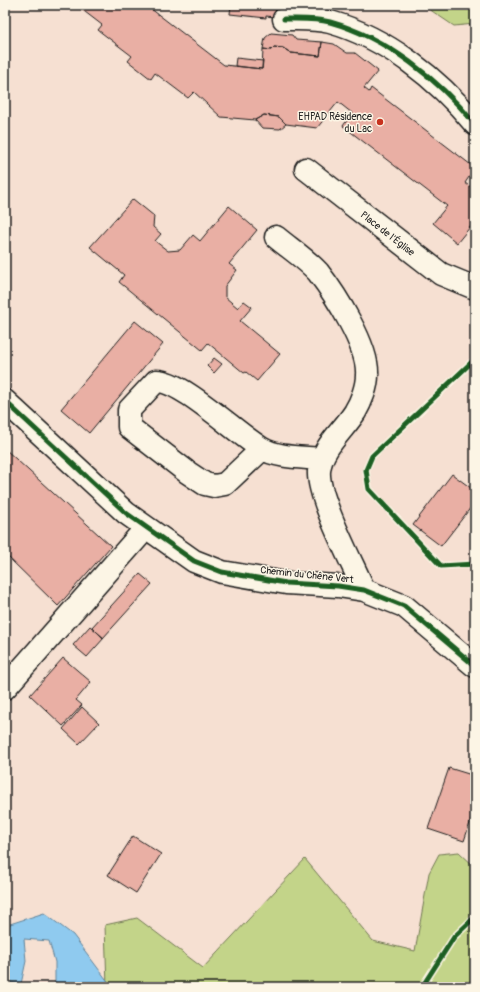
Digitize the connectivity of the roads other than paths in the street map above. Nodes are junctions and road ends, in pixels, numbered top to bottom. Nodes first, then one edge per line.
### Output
1 (284, 19) dead end
2 (475, 124) edge
3 (306, 169) dead end
4 (276, 237) dead end
5 (475, 288) edge
6 (5, 401) edge
7 (262, 449) junction
8 (321, 458) junction
9 (146, 528) junction
10 (364, 590) junction
11 (475, 666) edge
12 (5, 688) edge

1 - 2 street
3 - 5 street, Place de l'Église
4 - 8 street
6 - 9 street, Chemin du Chêne Vert
7 - 7 street
7 - 8 street
8 - 10 street
9 - 10 street, Chemin du Chêne Vert
9 - 12 street
10 - 11 street, Chemin du Chêne Vert

